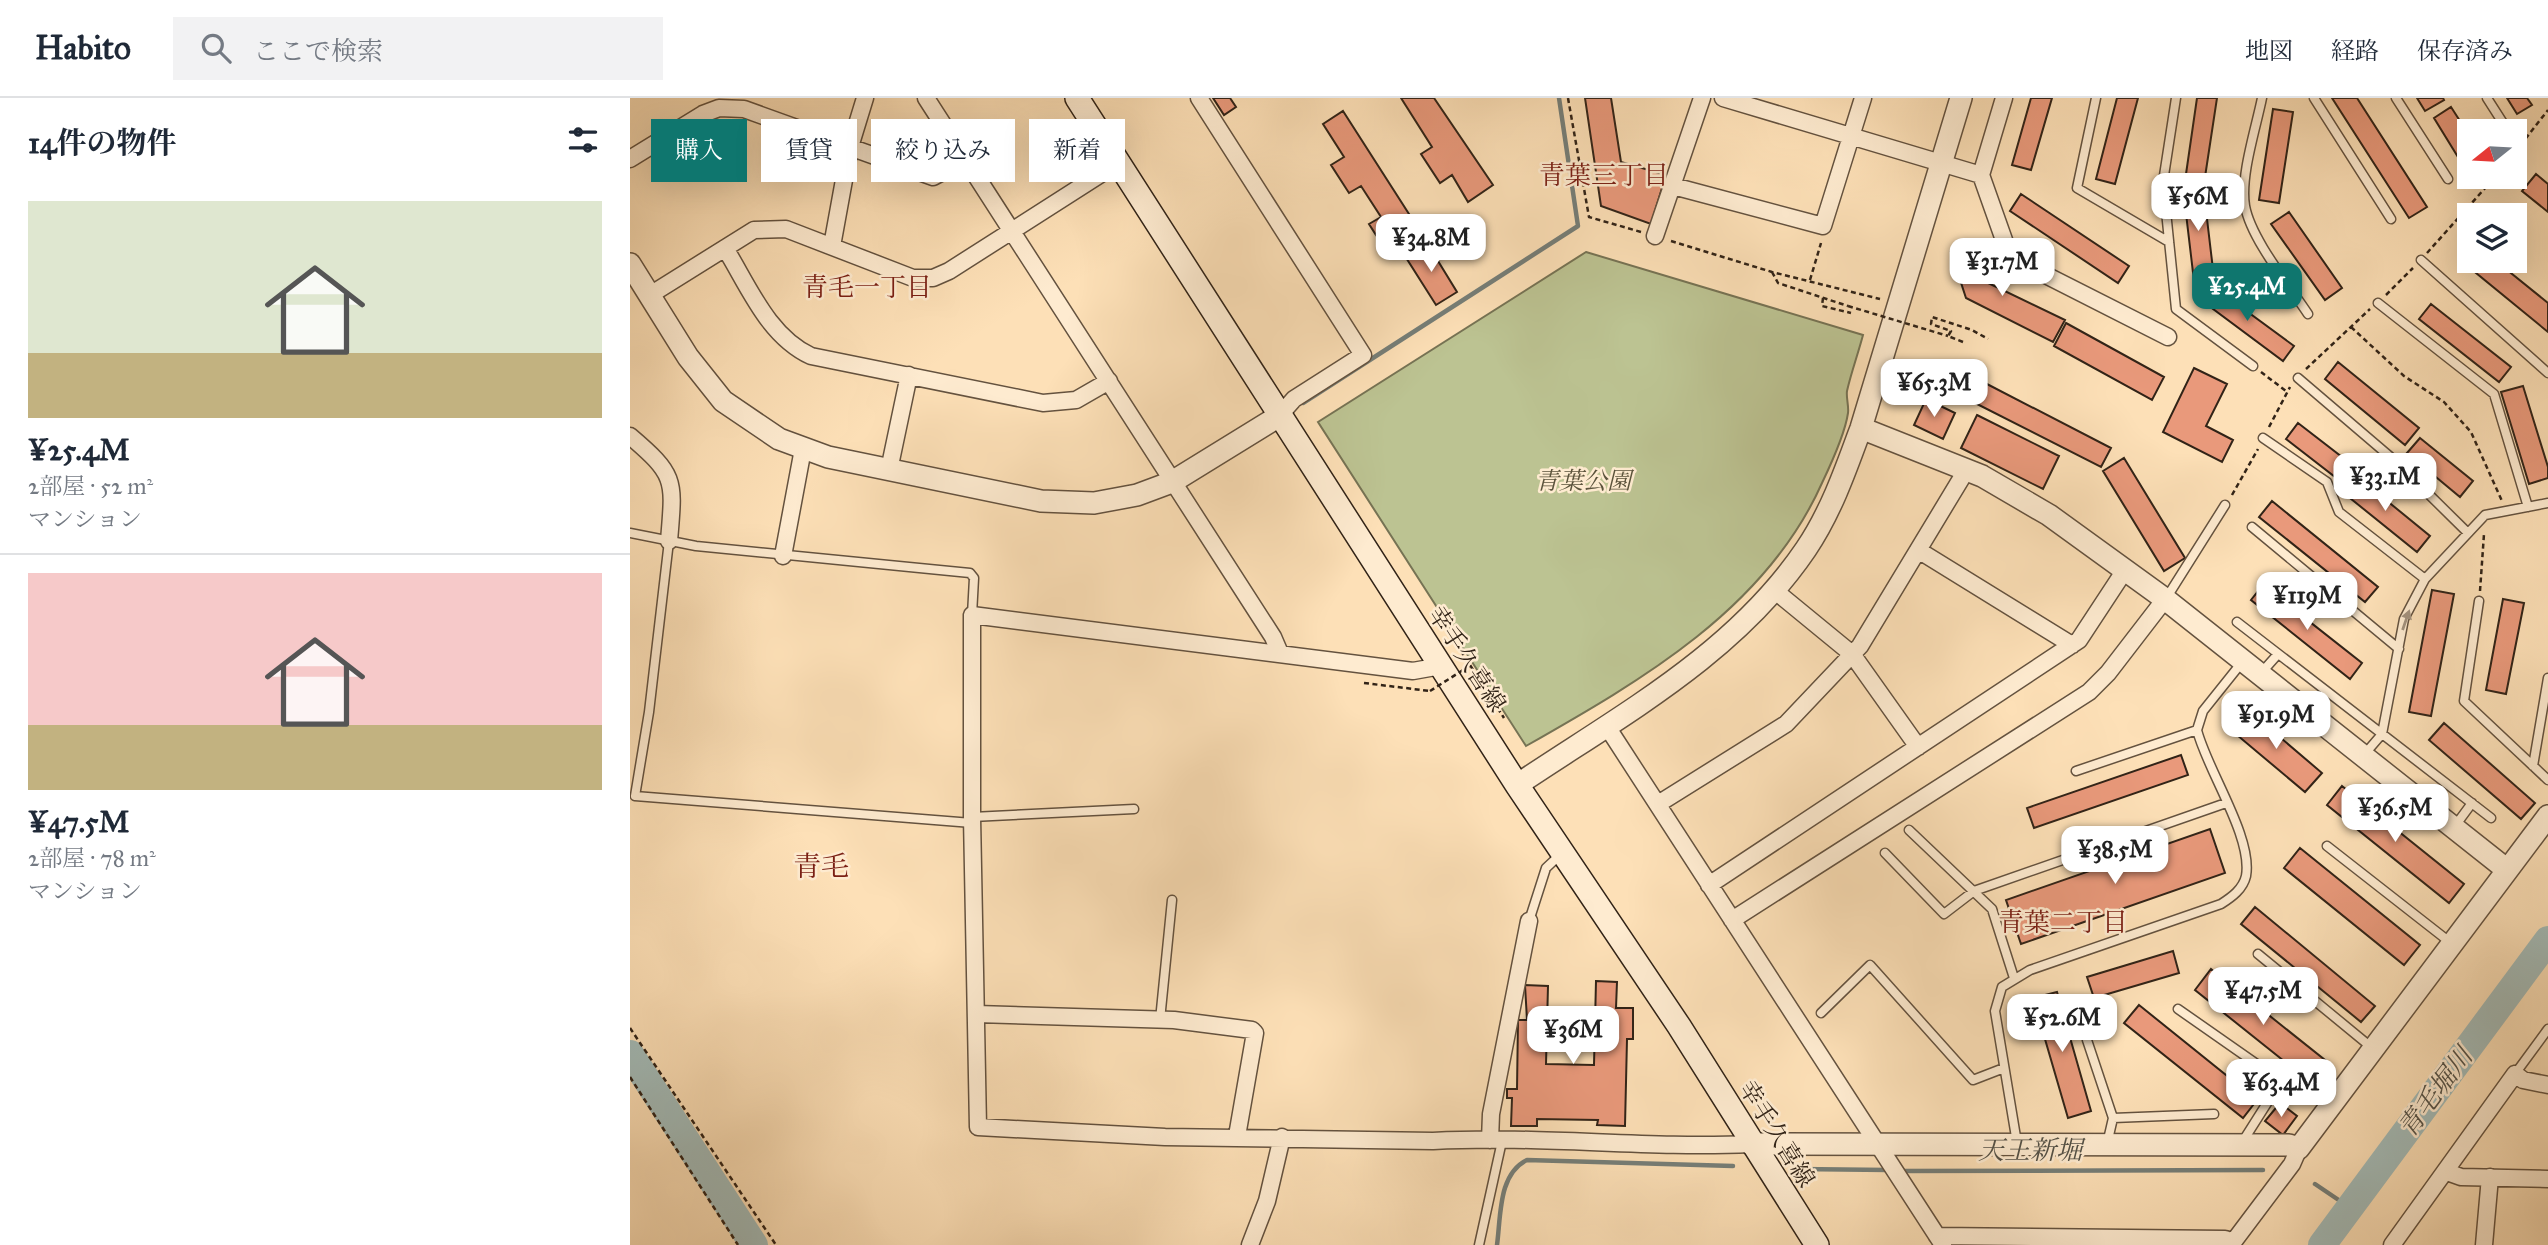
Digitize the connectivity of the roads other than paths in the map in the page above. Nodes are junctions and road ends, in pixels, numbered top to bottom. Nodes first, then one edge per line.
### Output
1 (865, 98) edge
2 (926, 98) edge
3 (1077, 98) edge
4 (1199, 98) edge
5 (1702, 98) edge
6 (1723, 98) edge
7 (1863, 98) edge
8 (1961, 98) edge
9 (2004, 98) edge
10 (2096, 98) edge
11 (2176, 98) edge
12 (2262, 98) edge
13 (2314, 98) edge
14 (2396, 98) edge
15 (2487, 98) edge
16 (770, 119) edge
17 (939, 119) edge
18 (1090, 119) edge
19 (2501, 119) edge
20 (857, 124) edge
21 (1851, 134) junction
22 (630, 159) edge
23 (1941, 163) junction
24 (1125, 174) edge
25 (1981, 175) junction
26 (2448, 178) dead end
27 (844, 182) edge
28 (979, 182) edge
29 (1089, 182) edge
30 (1673, 186) junction
31 (2391, 219) dead end
32 (1012, 233) junction
33 (1656, 236) dead end
34 (2169, 242) junction
35 (832, 246) junction
36 (725, 248) junction
37 (2421, 260) road end
38 (630, 264) edge
39 (650, 295) junction
40 (2378, 303) road end
41 (2308, 314) dead end
42 (2168, 337) dead end
43 (2253, 366) road end
44 (2548, 373) edge
45 (909, 375) junction
46 (2298, 378) road end
47 (1109, 381) junction
48 (1279, 416) junction
49 (1861, 428) junction
50 (630, 436) edge
51 (2263, 438) dead end
52 (803, 449) junction
53 (1967, 469) junction
54 (889, 470) junction
55 (1172, 482) junction
56 (2225, 505) dead end
57 (2548, 505) edge
58 (2528, 507) junction
59 (2252, 527) dead end
60 (630, 533) edge
61 (2468, 533) junction
62 (669, 541) junction
63 (1918, 550) junction
64 (783, 556) junction
65 (2125, 570) junction
66 (2425, 579) junction
67 (1774, 590) junction
68 (2165, 599) junction
69 (2479, 601) road end
70 (972, 615) junction
71 (2237, 622) dead end
72 (2071, 645) junction
73 (2399, 649) junction
74 (1279, 651) junction
75 (1852, 654) junction
76 (2278, 654) junction
77 (1441, 666) junction
78 (2252, 668) junction
79 (2548, 678) edge
80 (1606, 725) junction
81 (2197, 730) junction
82 (2382, 734) junction
83 (1918, 747) junction
84 (2363, 756) junction
85 (2533, 766) junction
86 (2076, 771) dead end
87 (2548, 780) edge
88 (1517, 785) junction
89 (2226, 803) junction
90 (2472, 803) junction
91 (1657, 804) junction
92 (1135, 809) dead end
93 (2548, 816) edge
94 (2491, 818) dead end
95 (972, 820) junction
96 (2454, 828) junction
97 (1909, 830) dead end
98 (2327, 846) dead end
99 (1562, 853) junction
100 (1885, 853) dead end
101 (2506, 869) junction
102 (1709, 885) junction
103 (1974, 891) junction
104 (1172, 900) dead end
105 (1732, 920) junction
106 (1529, 921) joint
107 (2451, 943) junction
108 (2258, 954) dead end
109 (2014, 978) junction
110 (2178, 1009) dead end
111 (1821, 1013) dead end
112 (977, 1014) junction
113 (1160, 1020) junction
114 (2548, 1029) edge
115 (2087, 1040) dead end
116 (2373, 1049) junction
117 (2004, 1068) junction
118 (2515, 1074) junction
119 (2548, 1084) edge
120 (2214, 1114) dead end
121 (2113, 1118) junction
122 (1237, 1136) junction
123 (1282, 1137) junction
124 (1496, 1140) junction
125 (2017, 1143) junction
126 (1751, 1144) junction
127 (2107, 1144) junction
128 (2241, 1146) junction
129 (2299, 1148) junction
130 (1882, 1149) junction
131 (2447, 1172) junction
132 (2490, 1177) junction
133 (2548, 1179) edge
134 (1940, 1241) edge
135 (2232, 1244) edge
136 (1250, 1245) edge
137 (1479, 1245) edge
138 (1818, 1245) edge
139 (2392, 1245) edge
140 (2484, 1245) edge

1 - 20 street
2 - 17 street
3 - 18 main road, 幸手久喜線
4 - 48 street
5 - 30 street
6 - 21 street
7 - 21 street
8 - 23 street
9 - 25 street
10 - 34 lane
11 - 34 lane
12 - 41 lane
13 - 31 lane
14 - 26 lane
15 - 19 lane
16 - 22 street
21 - 23 street
21 - 30 street
23 - 25 street
23 - 49 street
24 - 48 main road, 幸手久喜線
25 - 42 street
27 - 35 street
28 - 32 street
29 - 32 street
30 - 33 street
32 - 35 street
32 - 47 street
34 - 43 lane
35 - 36 street
36 - 39 street
36 - 45 street
37 - 44 lane
38 - 39 street
39 - 52 street
40 - 58 lane
45 - 47 street
45 - 54 street
46 - 61 lane
47 - 55 street
48 - 55 street
48 - 77 main road, 幸手久喜線
49 - 53 street
49 - 67 street
50 - 62 street
51 - 66 lane
52 - 54 street
52 - 64 street
53 - 63 street
53 - 65 street
54 - 55 street
55 - 74 street
56 - 68 lane
57 - 58 lane
58 - 61 lane
59 - 73 lane
60 - 62 lane
61 - 66 lane
62 - 64 lane
62 - 95 lane
63 - 72 street
63 - 75 street
64 - 70 lane
65 - 68 street
65 - 72 street
73 -> 66 lane
67 - 75 street
67 - 80 street
68 - 78 street
68 - 105 street
69 - 85 lane
70 - 74 street
70 - 95 street
71 - 76 lane
72 - 83 street
73 - 82 lane
74 - 77 street
75 - 83 street
75 - 91 street
76 - 78 lane
76 - 82 lane
77 - 88 main road, 幸手久喜線
78 - 81 lane
78 - 84 street
79 - 85 lane
80 - 88 street
80 - 91 street
81 - 86 lane
81 - 89 lane
82 - 84 lane
82 - 90 lane
83 - 102 street
84 - 96 street
85 - 87 lane
88 - 99 main road, 幸手久喜線
89 - 103 lane
89 - 109 lane
90 - 94 lane
90 - 96 lane
91 - 102 street
92 - 95 lane
93 - 101 street
95 - 112 street
96 - 101 street
97 - 103 lane
98 - 107 lane
99 - 106 lane
99 - 126 main road, 幸手久喜線
100 - 103 lane
101 - 107 street
102 - 105 street
103 - 109 lane
104 - 113 lane
105 - 130 street
106 - 124 street
107 - 116 street
108 - 116 lane
109 - 117 lane
110 - 128 lane
111 - 117 lane
112 - 113 street
112 - 122 street
113 - 122 street
114 - 118 lane
115 - 121 lane
116 - 129 street
117 - 125 lane
118 - 119 street
118 - 131 street
120 - 121 lane
121 - 127 lane
122 - 123 street
123 - 124 street
123 - 136 street
124 - 126 street
124 - 137 lane
125 - 127 street
125 - 130 street
126 - 130 street
126 - 138 main road, 幸手久喜線
127 - 128 street
128 - 129 street
129 - 135 street
130 - 134 street
131 - 132 street
131 - 139 street
132 - 133 street
132 - 140 street
134 - 135 street

